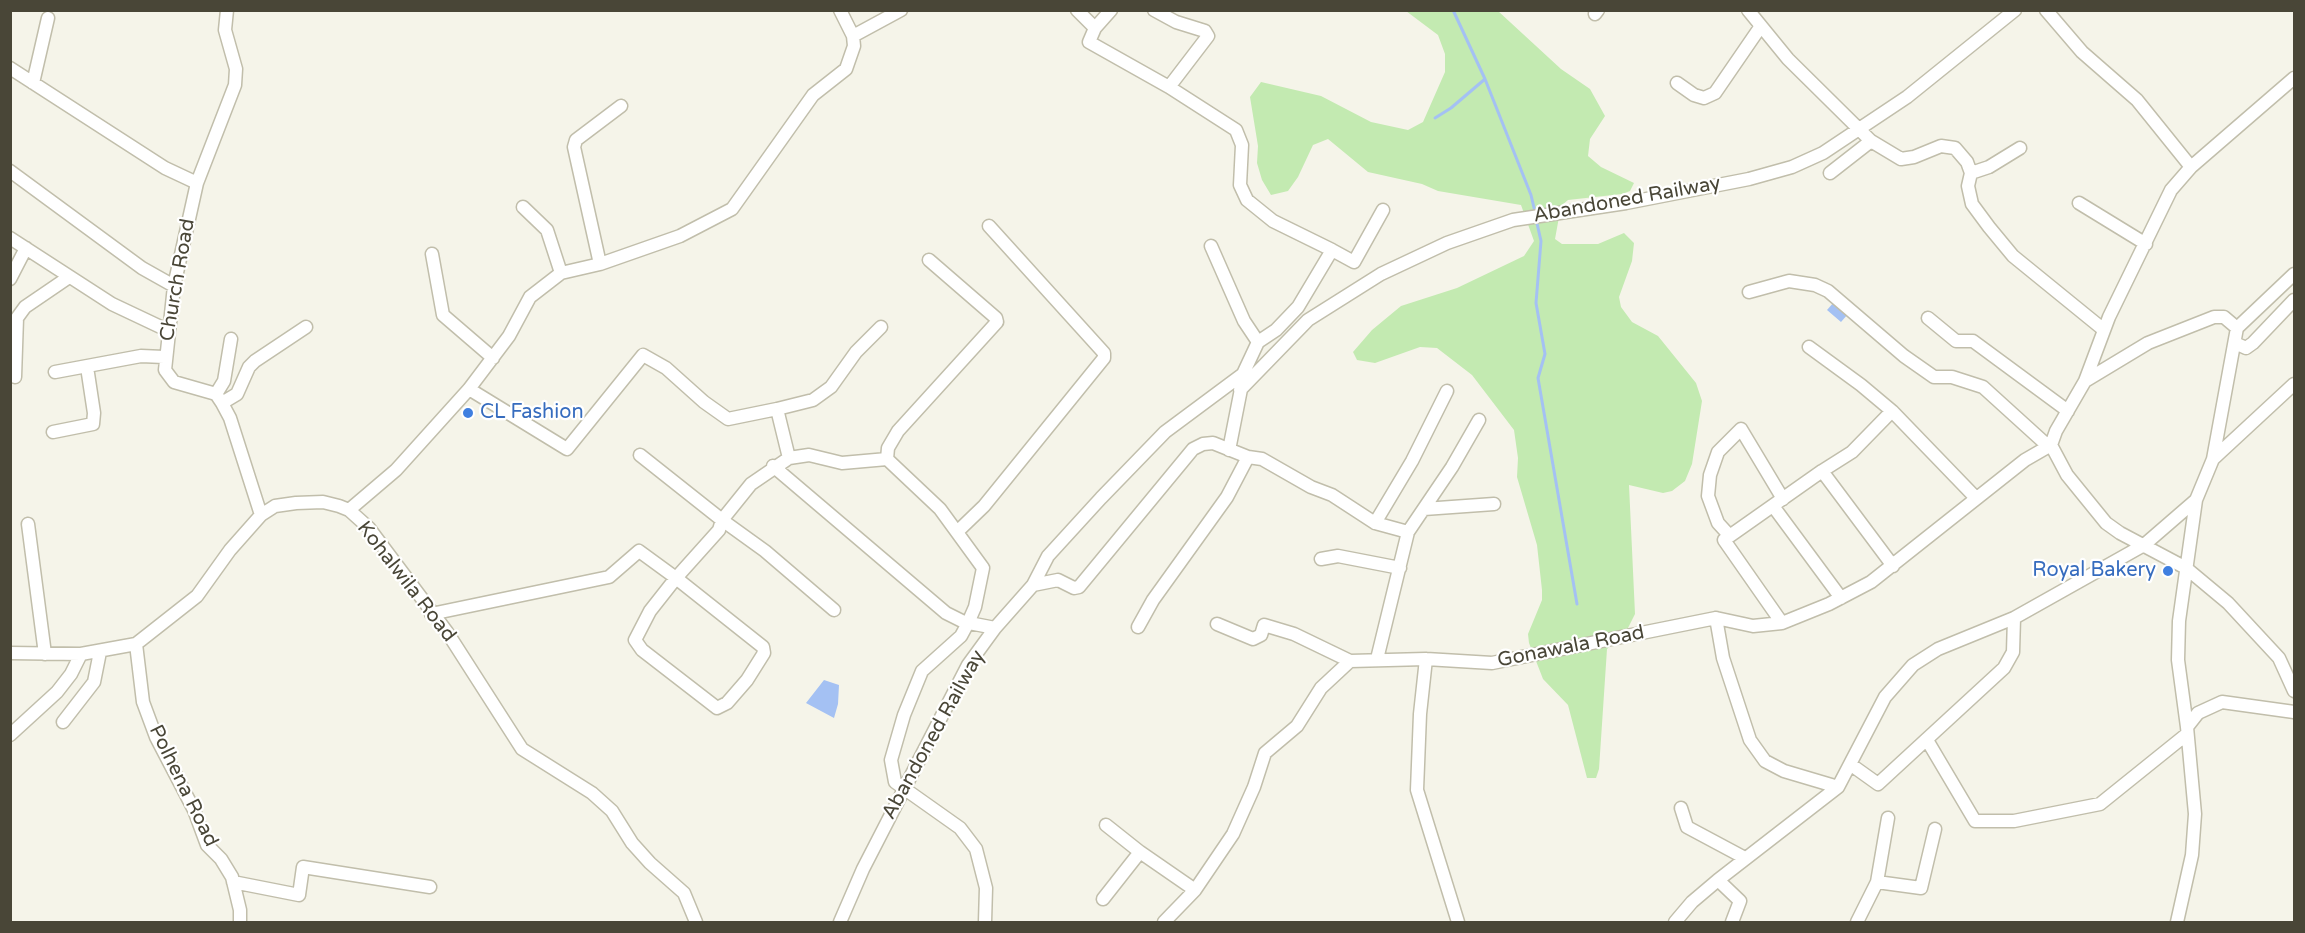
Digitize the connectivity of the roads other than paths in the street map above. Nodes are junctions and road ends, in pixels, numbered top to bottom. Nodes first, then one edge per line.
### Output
1 (227, 10) edge
2 (840, 10) edge
3 (901, 10) edge
4 (1077, 10) edge
5 (1111, 10) edge
6 (1154, 10) edge
7 (1748, 10) edge
8 (2015, 10) edge
9 (2046, 10) edge
10 (48, 18) dead end
11 (1761, 26) junction
12 (1095, 28) junction
13 (853, 36) junction
14 (10, 68) edge
15 (2295, 78) edge
16 (33, 83) junction
17 (1677, 83) dead end
18 (1169, 87) junction
19 (621, 106) dead end
20 (1858, 131) junction
21 (1871, 141) junction
22 (2020, 148) dead end
23 (2191, 167) junction
24 (10, 171) edge
25 (1830, 173) dead end
26 (1971, 173) junction
27 (197, 183) junction
28 (2079, 203) dead end
29 (524, 207) dead end
30 (1383, 210) dead end
31 (989, 226) dead end
32 (10, 238) edge
33 (2146, 244) junction
34 (1211, 246) dead end
35 (26, 248) junction
36 (1332, 250) junction
37 (432, 254) dead end
38 (929, 260) dead end
39 (600, 264) junction
40 (561, 273) junction
41 (2295, 274) edge
42 (69, 277) junction
43 (10, 279) edge
44 (174, 286) junction
45 (1749, 292) dead end
46 (2295, 300) edge
47 (1928, 318) dead end
48 (306, 327) dead end
49 (881, 327) dead end
50 (2237, 328) junction
51 (167, 330) junction
52 (2104, 330) junction
53 (231, 339) dead end
54 (1258, 342) junction
55 (2235, 343) junction
56 (1809, 347) dead end
57 (164, 357) junction
58 (493, 358) junction
59 (87, 367) junction
60 (55, 372) dead end
61 (1244, 374) junction
62 (15, 376) dead end
63 (2085, 381) junction
64 (2295, 384) edge
65 (469, 389) junction
66 (1240, 390) junction
67 (1447, 391) dead end
68 (219, 398) junction
69 (777, 409) junction
70 (1892, 411) junction
71 (2068, 411) junction
72 (1479, 420) dead end
73 (53, 432) dead end
74 (2050, 446) junction
75 (1229, 450) junction
76 (640, 454) dead end
77 (1248, 457) junction
78 (789, 458) junction
79 (887, 459) junction
80 (2213, 459) junction
81 (773, 466) junction
82 (1822, 471) junction
83 (1976, 498) junction
84 (2196, 500) junction
85 (1778, 503) junction
86 (1494, 504) dead end
87 (1424, 509) junction
88 (349, 510) junction
89 (261, 515) junction
90 (722, 520) junction
91 (1375, 523) junction
92 (28, 524) dead end
93 (957, 532) junction
94 (1408, 532) junction
95 (1729, 535) junction
96 (2144, 545) junction
97 (1322, 560) dead end
98 (1893, 566) junction
99 (1400, 568) junction
100 (2186, 568) junction
101 (676, 578) junction
102 (1033, 585) junction
103 (1842, 598) junction
104 (834, 610) dead end
105 (431, 614) junction
106 (1716, 618) junction
107 (2014, 618) junction
108 (968, 623) junction
109 (1782, 623) junction
110 (1217, 624) dead end
111 (1138, 627) dead end
112 (995, 628) junction
113 (136, 644) junction
114 (100, 652) junction
115 (10, 653) edge
116 (45, 654) junction
117 (81, 654) junction
118 (1377, 659) junction
119 (1426, 659) junction
120 (1350, 661) junction
121 (2295, 691) edge
122 (2295, 712) edge
123 (63, 722) dead end
124 (2187, 730) junction
125 (10, 735) edge
126 (1927, 740) junction
127 (1850, 764) junction
128 (1838, 787) junction
129 (904, 788) junction
130 (1680, 808) dead end
131 (1888, 818) dead end
132 (1106, 825) dead end
133 (1935, 829) dead end
134 (1140, 852) junction
135 (1745, 858) junction
136 (1718, 880) junction
137 (233, 882) junction
138 (1877, 882) junction
139 (430, 887) dead end
140 (1195, 890) junction
141 (1103, 898) dead end
142 (240, 922) edge
143 (696, 922) edge
144 (840, 922) edge
145 (985, 922) edge
146 (1164, 922) edge
147 (1458, 922) edge
148 (1675, 922) edge
149 (1732, 922) edge
150 (1857, 922) edge
151 (2177, 922) edge

1 - 27 street, Church Road
2 - 13 street
3 - 13 street
4 - 12 street
5 - 12 street
6 - 18 street
7 - 11 street
8 - 20 street, Abandoned Railway
9 - 23 street
10 - 16 street
11 - 17 street
11 - 20 street
12 - 18 street
13 - 39 street
14 - 16 street
15 - 23 street
16 - 27 street
18 - 36 street
19 - 39 street
20 - 21 street
20 - 66 street, Abandoned Railway
21 - 25 street
21 - 26 street
22 - 26 street
23 - 33 street
24 - 44 street
26 - 52 street
27 - 44 street, Church Road
28 - 33 street
29 - 40 street
30 - 36 street
31 - 93 street
32 - 35 street
33 - 52 street
34 - 54 street
35 - 42 street
35 - 43 street
36 - 54 street
37 - 58 street
38 - 79 street
39 - 40 street
40 - 58 street
41 - 50 street
42 - 51 street
42 - 62 street
44 - 51 street, Church Road
45 - 74 street
46 - 55 street
47 - 71 street
48 - 68 street
49 - 69 street
50 - 55 street
50 - 63 street
51 - 57 street, Church Road
52 - 63 street
53 - 68 street
54 - 61 street
55 - 80 street
56 - 70 street
57 - 59 street
57 - 68 street, Church Road
58 - 65 street
59 - 60 street
59 - 73 street
61 - 66 street
61 - 102 street, Abandoned Railway
63 - 71 street
64 - 80 street
65 - 69 street
65 - 88 street
66 - 75 street
67 - 91 street
68 - 89 street
69 - 78 street
70 - 82 street
70 - 83 street
71 - 74 street
72 - 87 street
74 - 83 street
74 - 96 street
75 - 77 street
75 - 102 street
76 - 90 street
77 - 91 street
77 - 111 street
78 - 79 street
78 - 81 street
79 - 93 street
80 - 84 street
81 - 90 street
81 - 108 street
82 - 85 street
82 - 98 street
83 - 98 street
84 - 96 street
84 - 100 street
85 - 95 street
85 - 95 street
85 - 103 street
86 - 87 street
87 - 94 street
88 - 89 street, Kohalwila Road
88 - 105 street, Kohalwila Road
89 - 113 street, Kohalwila Road
90 - 101 street
90 - 104 street
91 - 94 street
92 - 116 street
93 - 108 street
94 - 99 street
95 - 109 street
96 - 100 street
96 - 107 street
97 - 99 street
98 - 103 street
99 - 118 street
100 - 121 street
100 - 124 street
101 - 101 street
101 - 105 street
102 - 112 street, Abandoned Railway
103 - 109 street
105 - 143 street, Kohalwila Road
106 - 109 street
106 - 119 street, Gonawala Road
106 - 128 street
107 - 126 street
107 - 127 street
108 - 112 street
108 - 129 street
110 - 120 street
112 - 129 street, Abandoned Railway
113 - 114 street, Kohalwila Road
113 - 137 street, Polhena Road
114 - 117 street, Kohalwila Road
114 - 123 street
115 - 116 street, Kohalwila Road
116 - 117 street, Kohalwila Road
117 - 125 street
118 - 119 street, Gonawala Road
118 - 120 street, Gonawala Road
119 - 147 street
120 - 140 street
122 - 124 street
124 - 126 street
124 - 151 street
126 - 127 street
127 - 128 street
128 - 135 street
129 - 144 street, Abandoned Railway
129 - 145 street
130 - 135 street
131 - 138 street
132 - 134 street
133 - 138 street
134 - 140 street
134 - 141 street
135 - 136 street
136 - 148 street
136 - 149 street
137 - 139 street
137 - 142 street, Polhena Road
138 - 150 street
140 - 146 street

